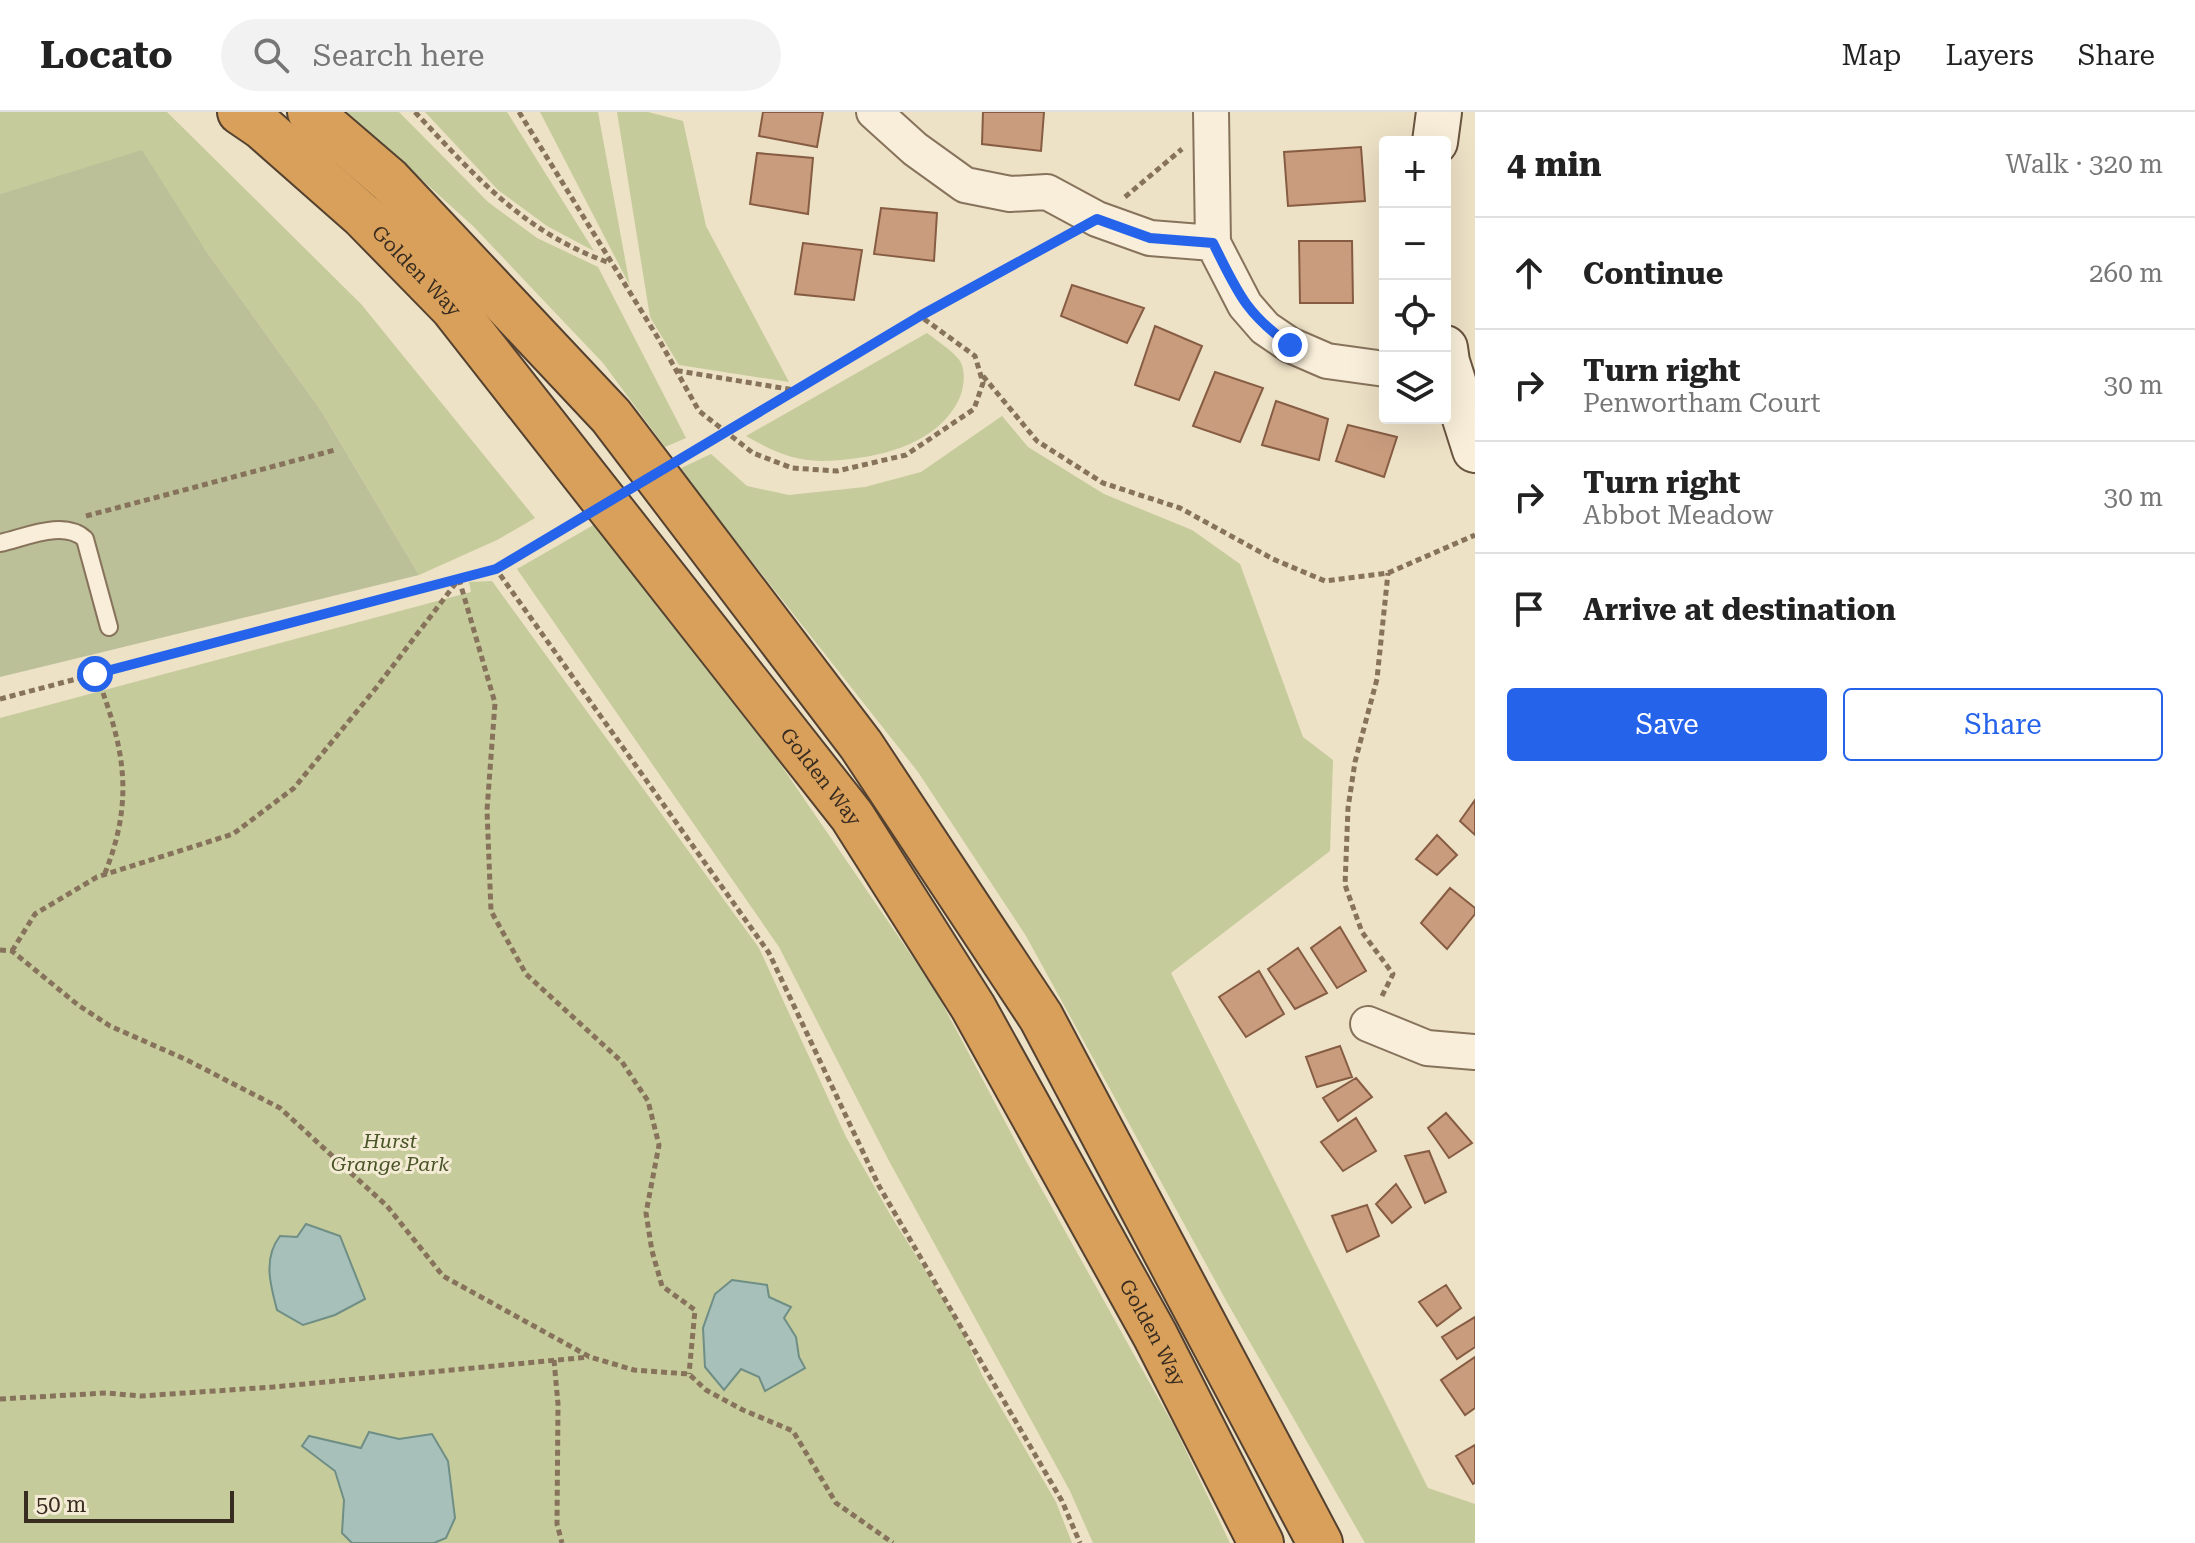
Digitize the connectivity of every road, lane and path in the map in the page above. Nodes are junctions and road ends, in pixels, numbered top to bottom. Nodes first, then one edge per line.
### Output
1 (240, 112) edge
2 (310, 112) edge
3 (415, 112) edge
4 (519, 112) edge
5 (874, 112) edge
6 (1439, 112) edge
7 (1212, 118) edge
8 (1436, 136) edge
9 (1097, 219) junction
10 (1213, 243) junction
11 (611, 263) junction
12 (920, 316) junction
13 (1379, 368) edge
14 (673, 370) junction
15 (979, 373) junction
16 (1451, 373) edge
17 (794, 390) junction
18 (335, 450) dead end
19 (1475, 450) edge
20 (72, 531) junction
21 (1475, 535) edge
22 (0, 543) edge
23 (496, 569) junction
24 (1388, 573) junction
25 (459, 579) junction
26 (109, 627) dead end
27 (95, 674) junction
28 (0, 699) edge
29 (105, 874) junction
30 (0, 950) edge
31 (12, 951) junction
32 (1368, 1024) joint
33 (1475, 1052) edge
34 (590, 1357) junction
35 (554, 1360) junction
36 (689, 1374) junction
37 (0, 1399) edge
38 (562, 1543) edge
39 (893, 1543) edge
40 (1080, 1543) edge
41 (1261, 1543) edge
42 (1323, 1543) edge

1 - 41 highway, Golden Way
2 - 42 highway
3 - 11 path
4 - 11 path
5 - 9 street
6 - 8 street
7 - 9 path
7 - 10 street
9 - 10 street
9 - 12 path
10 - 13 street
11 - 14 path
12 - 15 path
12 - 17 path
14 - 15 path
14 - 17 path
15 - 24 path
16 - 19 street
17 - 23 path, bridge
18 - 20 path
20 - 22 lane
20 - 26 lane
21 - 24 path
23 - 25 path
23 - 40 path
24 - 32 path
25 - 27 path
25 - 29 path
25 - 36 path
27 - 28 path
27 - 29 path
29 - 31 path
30 - 31 path
31 - 34 path
32 - 33 street
34 - 35 path
34 - 36 path
35 - 37 path
35 - 38 path
36 - 39 path

